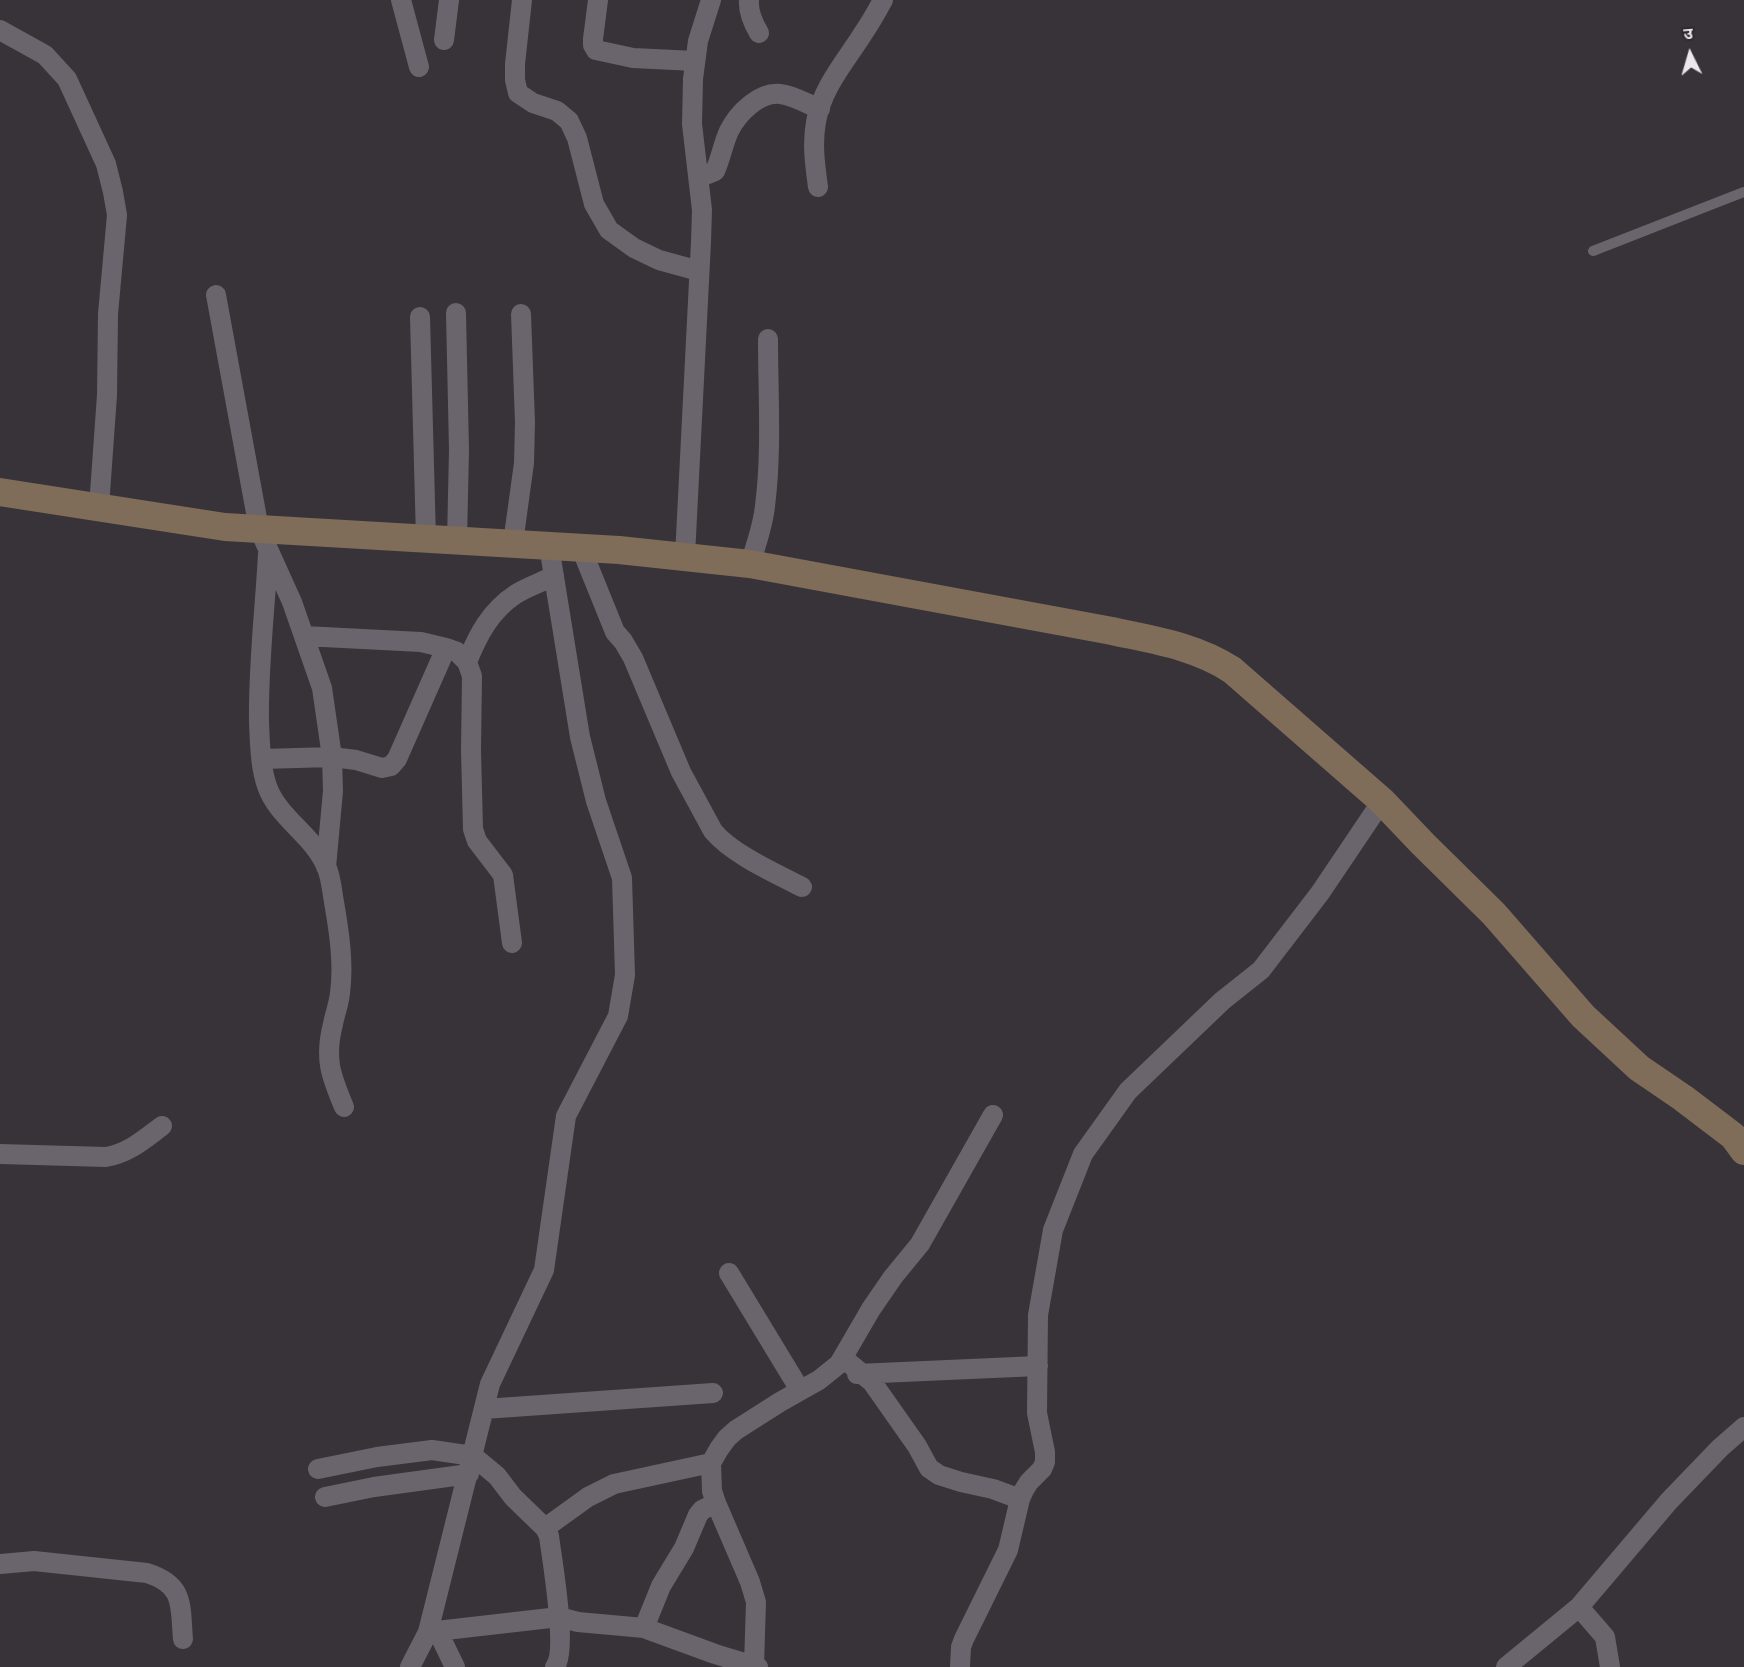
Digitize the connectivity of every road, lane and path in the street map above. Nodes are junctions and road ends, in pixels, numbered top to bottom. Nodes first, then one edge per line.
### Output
1 (401, 0) edge
2 (449, 0) edge
3 (522, 0) edge
4 (598, 0) edge
5 (711, 0) edge
6 (749, 0) edge
7 (883, 0) edge
8 (0, 30) edge
9 (759, 33) dead end
10 (444, 40) dead end
11 (695, 61) junction
12 (418, 67) dead end
13 (820, 109) junction
14 (699, 176) junction
15 (818, 187) dead end
16 (1744, 192) edge
17 (1593, 251) dead end
18 (699, 271) junction
19 (216, 295) dead end
20 (456, 313) dead end
21 (521, 314) dead end
22 (420, 317) dead end
23 (768, 339) dead end
24 (0, 492) edge
25 (99, 507) junction
26 (426, 539) junction
27 (264, 540) junction
28 (457, 541) junction
29 (513, 543) junction
30 (549, 546) junction
31 (581, 548) junction
32 (685, 556) junction
33 (750, 564) junction
34 (554, 576) junction
35 (304, 636) junction
36 (446, 648) junction
37 (467, 662) junction
38 (332, 757) junction
39 (262, 759) junction
40 (1382, 801) junction
41 (326, 867) junction
42 (802, 887) dead end
43 (512, 943) dead end
44 (344, 1107) dead end
45 (993, 1115) dead end
46 (162, 1126) dead end
47 (1738, 1144) edge
48 (0, 1154) edge
49 (729, 1273) dead end
50 (837, 1365) junction
51 (1038, 1366) junction
52 (866, 1375) junction
53 (800, 1390) junction
54 (713, 1393) dead end
55 (484, 1409) junction
56 (1744, 1427) edge
57 (711, 1463) junction
58 (471, 1465) junction
59 (318, 1469) dead end
60 (325, 1497) dead end
61 (1020, 1499) junction
62 (716, 1503) junction
63 (545, 1528) junction
64 (0, 1564) edge
65 (1579, 1607) junction
66 (559, 1617) junction
67 (644, 1628) junction
68 (433, 1632) junction
69 (183, 1639) dead end
70 (756, 1666) edge
71 (410, 1667) edge
72 (455, 1667) edge
73 (555, 1667) edge
74 (960, 1667) edge
75 (1506, 1667) edge
76 (1610, 1667) edge

1 - 12 street
2 - 10 street
3 - 18 street
4 - 11 street
5 - 11 street
6 - 9 street
7 - 13 street
8 - 25 street
11 - 14 street
13 - 14 street
13 - 15 street
14 - 18 street
16 - 17 lane
18 - 32 street
19 - 27 street
20 - 28 street
21 - 29 street
22 - 26 street
23 - 33 street
24 - 25 street
25 - 27 street
26 - 27 street
26 - 28 street
27 - 35 street
27 - 39 street
28 - 29 street
29 - 30 street
30 - 31 street
30 - 34 street
31 - 32 street
31 - 42 street
32 - 33 street
33 - 40 street
34 - 37 street
34 - 55 street
35 - 36 street
35 - 38 street
36 - 37 street
36 - 38 street
37 - 43 street
38 - 39 street
38 - 41 street
39 - 41 street
40 - 47 street
40 - 51 street
41 - 44 street
45 - 50 street
46 - 48 street
49 - 53 street
50 - 52 street
50 - 53 street
51 - 52 street
51 - 61 street
52 - 61 street
53 - 57 street
54 - 55 street
55 - 58 street
56 - 65 street
57 - 62 street
57 - 63 street
58 - 59 street
58 - 60 street
58 - 63 street
58 - 68 street
61 - 74 street
62 - 67 street
62 - 70 street
63 - 66 street
64 - 69 street
65 - 75 street
65 - 76 street
66 - 67 street
66 - 68 street
66 - 73 street
67 - 70 street
68 - 71 street
68 - 72 street

